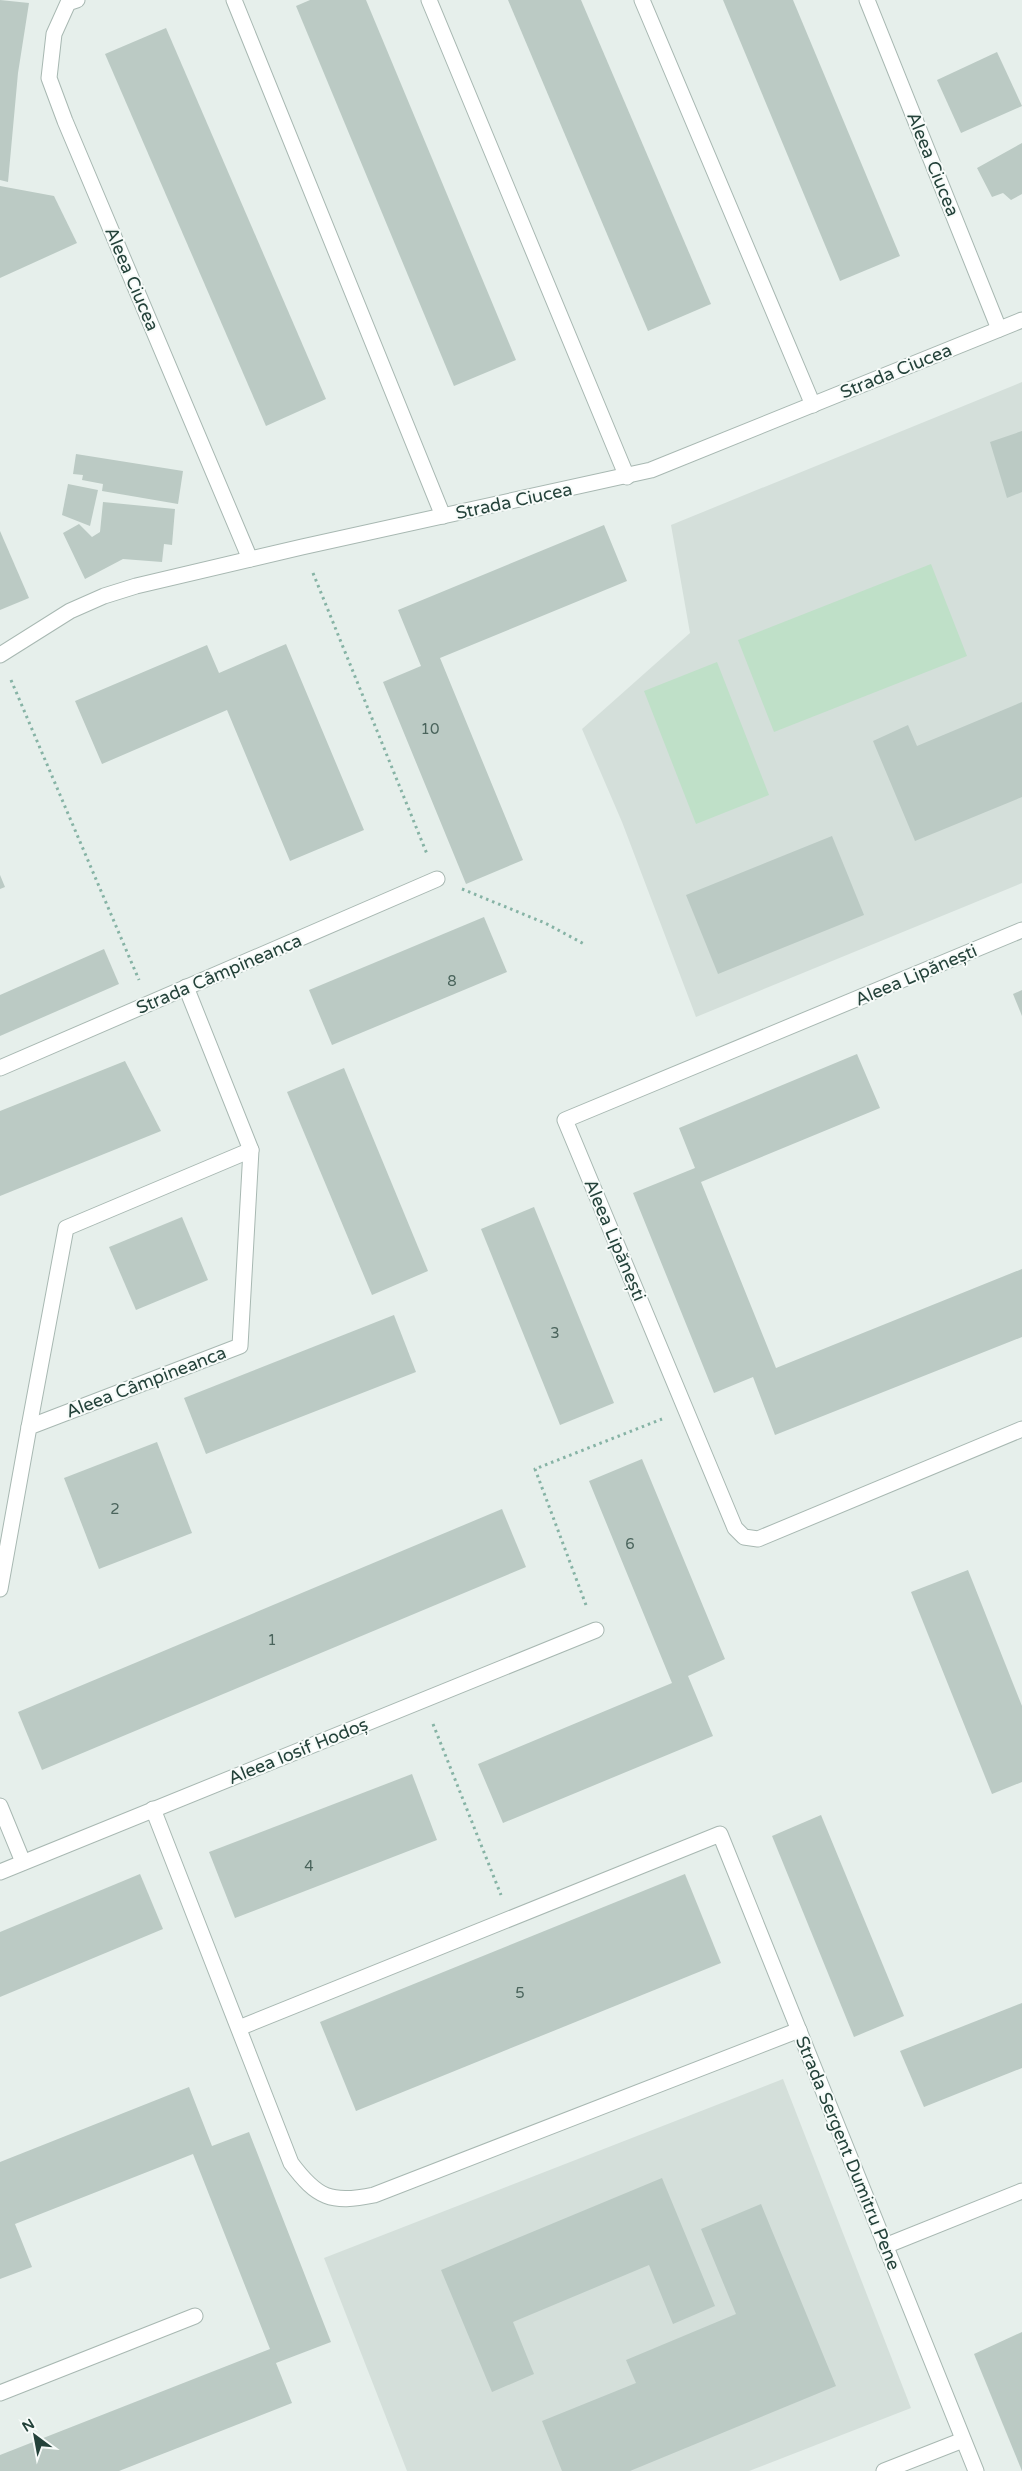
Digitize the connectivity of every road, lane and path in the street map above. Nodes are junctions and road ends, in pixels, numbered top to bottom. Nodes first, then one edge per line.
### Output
1 (77, 0) edge
2 (234, 0) edge
3 (429, 0) edge
4 (642, 0) edge
5 (867, 0) edge
6 (1022, 320) edge
7 (999, 329) junction
8 (813, 405) junction
9 (627, 477) junction
10 (443, 516) junction
11 (302, 547) junction
12 (250, 559) junction
13 (0, 655) edge
14 (8, 674) dead end
15 (437, 879) junction
16 (1022, 930) edge
17 (586, 945) dead end
18 (186, 988) junction
19 (149, 1004) junction
20 (0, 1068) edge
21 (250, 1150) junction
22 (686, 1410) junction
23 (29, 1427) junction
24 (1022, 1429) edge
25 (0, 1589) edge
26 (596, 1630) joint
27 (423, 1700) junction
28 (0, 1806) edge
29 (154, 1810) junction
30 (23, 1862) junction
31 (0, 1872) edge
32 (510, 1918) junction
33 (239, 2028) junction
34 (799, 2030) junction
35 (1022, 2191) edge
36 (885, 2246) junction
37 (195, 2316) dead end
38 (0, 2393) edge
39 (963, 2440) junction
40 (884, 2471) edge
41 (976, 2471) edge

1 - 12 street, Aleea Ciucea
2 - 10 street
3 - 9 street
4 - 8 street
5 - 7 street, Aleea Ciucea
6 - 7 street, Strada Ciucea
7 - 8 street, Strada Ciucea
8 - 9 street, Strada Ciucea
9 - 10 street, Strada Ciucea
10 - 11 street, Strada Ciucea
11 - 12 street, Strada Ciucea
11 - 15 path
12 - 13 street, Strada Ciucea
14 - 19 path
15 - 17 path
15 - 18 street, Strada Câmpineanca
16 - 22 street, Aleea Lipănești
18 - 19 street, Strada Câmpineanca
18 - 21 street, Aleea Câmpineanca
19 - 20 street, Strada Câmpineanca
21 - 23 street
21 - 23 street, Aleea Câmpineanca
22 - 24 street, Aleea Lipănești
22 - 26 path
23 - 25 street
26 - 27 street, Aleea Iosif Hodoș
27 - 29 street, Aleea Iosif Hodoș
27 - 32 path
28 - 30 street
29 - 30 street, Aleea Iosif Hodoș
29 - 33 street
30 - 31 street, Aleea Iosif Hodoș
32 - 33 street
32 - 34 street, Strada Sergent Dumitru Pene
33 - 34 street
34 - 36 street, Strada Sergent Dumitru Pene
35 - 36 street
36 - 39 street, Strada Sergent Dumitru Pene
37 - 38 street
39 - 40 street
39 - 41 street, Strada Sergent Dumitru Pene

